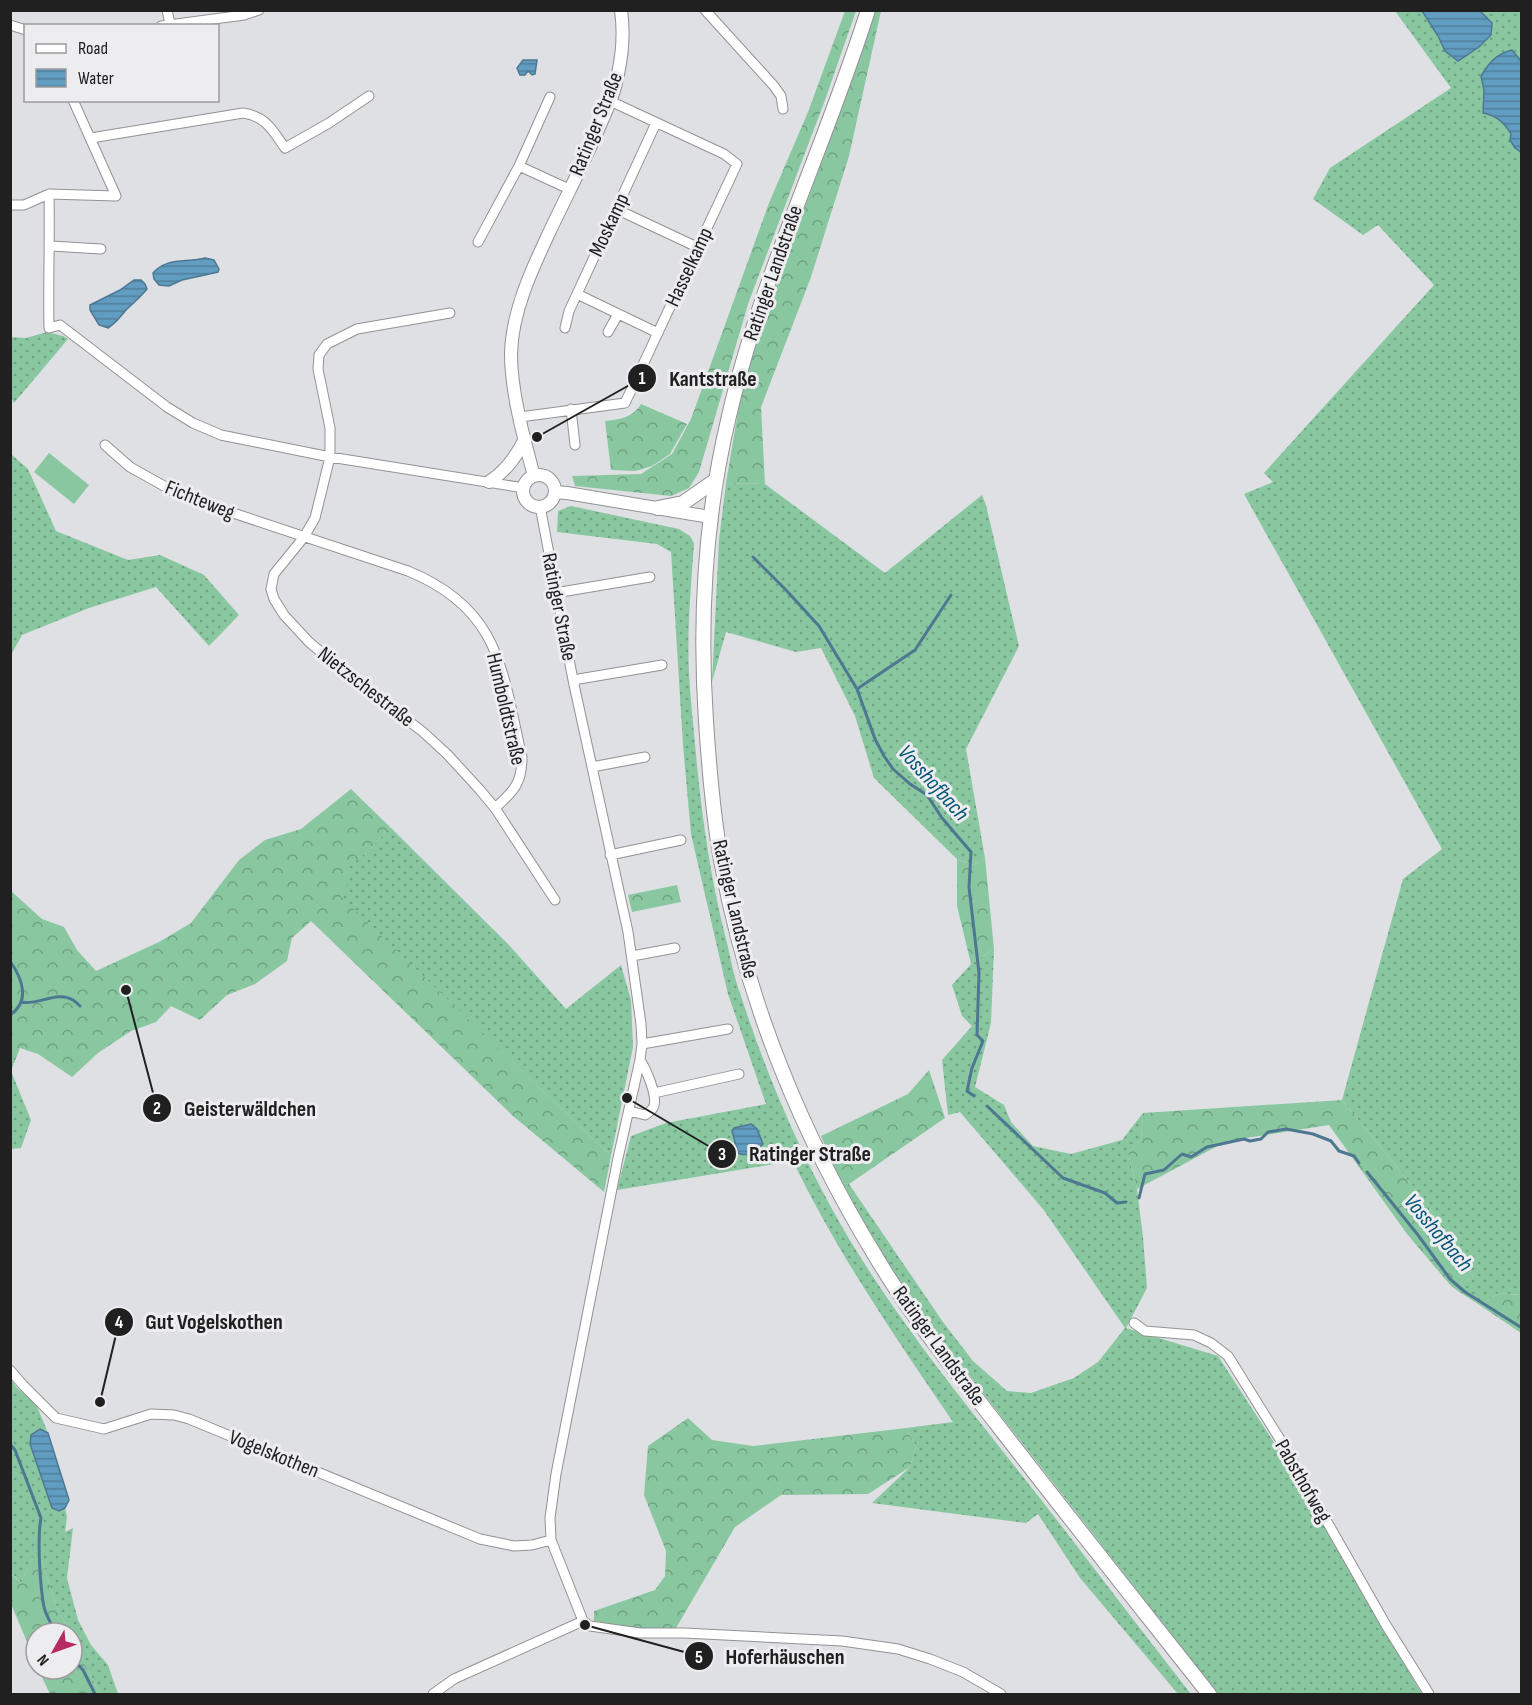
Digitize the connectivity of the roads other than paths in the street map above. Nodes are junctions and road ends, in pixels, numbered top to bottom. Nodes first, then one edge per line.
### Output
1 (259, 10) edge
2 (621, 10) edge
3 (705, 10) edge
4 (868, 10) edge
5 (173, 24) edge
6 (369, 96) dead end
7 (550, 98) dead end
8 (610, 101) junction
9 (75, 102) edge
10 (783, 109) dead end
11 (656, 123) junction
12 (91, 138) junction
13 (519, 166) junction
14 (569, 189) junction
15 (49, 194) junction
16 (10, 205) edge
17 (616, 209) junction
18 (478, 242) dead end
19 (51, 246) junction
20 (697, 247) junction
21 (100, 249) dead end
22 (577, 294) junction
23 (450, 313) dead end
24 (618, 314) junction
25 (565, 328) dead end
26 (608, 332) dead end
27 (658, 333) junction
28 (571, 409) junction
29 (520, 417) junction
30 (525, 439) junction
31 (105, 445) dead end
32 (575, 445) dead end
33 (330, 457) junction
34 (534, 476) junction
35 (716, 480) junction
36 (489, 482) junction
37 (524, 488) junction
38 (555, 492) junction
39 (540, 507) junction
40 (658, 508) junction
41 (710, 517) junction
42 (304, 537) junction
43 (650, 577) dead end
44 (555, 593) junction
45 (662, 665) dead end
46 (573, 680) junction
47 (645, 757) dead end
48 (592, 767) junction
49 (495, 808) junction
50 (681, 840) dead end
51 (610, 855) junction
52 (555, 900) dead end
53 (675, 948) dead end
54 (632, 957) junction
55 (728, 1029) dead end
56 (642, 1044) junction
57 (640, 1060) junction
58 (739, 1074) dead end
59 (654, 1093) junction
60 (629, 1112) junction
61 (1134, 1323) dead end
62 (10, 1370) edge
63 (551, 1540) junction
64 (583, 1621) junction
65 (433, 1695) edge
66 (1001, 1695) edge
67 (1209, 1695) edge
68 (1429, 1695) edge

1 - 5 street
2 - 8 street, Ratinger Straße
3 - 10 street
4 - 35 main road, Ratinger Landstraße
6 - 12 street
7 - 13 street
8 - 11 street, Hasselkamp
8 - 14 street, Ratinger Straße
9 - 12 street
11 - 17 street, Moskamp
11 - 20 street, Hasselkamp
12 - 15 street
13 - 14 street
13 - 18 street
14 - 29 street, Ratinger Straße
15 - 16 street
15 - 19 street
17 - 20 street
17 - 22 street, Moskamp
19 - 21 street
19 - 33 street
20 - 27 street, Hasselkamp
22 - 24 street
22 - 25 street, Moskamp
23 - 33 street, Nietzschestraße
24 - 26 street
24 - 27 street
27 - 28 street, Hasselkamp
28 - 29 street, Hasselkamp
28 - 32 street
29 - 30 street, Ratinger Straße
30 - 34 street, Ratinger Straße
30 - 36 street
31 - 42 street, Fichteweg
33 - 36 street
33 - 42 street, Nietzschestraße
34 - 37 street
34 - 38 street
35 - 40 main road
35 - 41 main road, Ratinger Landstraße
36 - 37 street
37 - 39 street
38 - 39 street
38 - 40 street
39 - 44 street, Ratinger Straße
40 - 41 street
41 - 67 main road, Ratinger Landstraße
42 - 49 street, Nietzschestraße
42 - 49 street, Humboldtstraße
43 - 44 street
44 - 46 street, Ratinger Straße
45 - 46 street
46 - 48 street, Ratinger Straße
47 - 48 street
48 - 51 street, Ratinger Straße
49 - 52 street, Nietzschestraße
50 - 51 street
51 - 54 street, Ratinger Straße
53 - 54 street
54 - 56 street, Ratinger Straße
55 - 56 street
56 - 57 street, Ratinger Straße
57 - 59 street
57 - 60 street, Ratinger Straße
58 - 59 street
59 - 60 street
60 - 63 street, Ratinger Straße
61 - 68 street, Pabsthofweg
62 - 63 street, Vogelskothen
63 - 64 street
64 - 65 street
64 - 66 street

